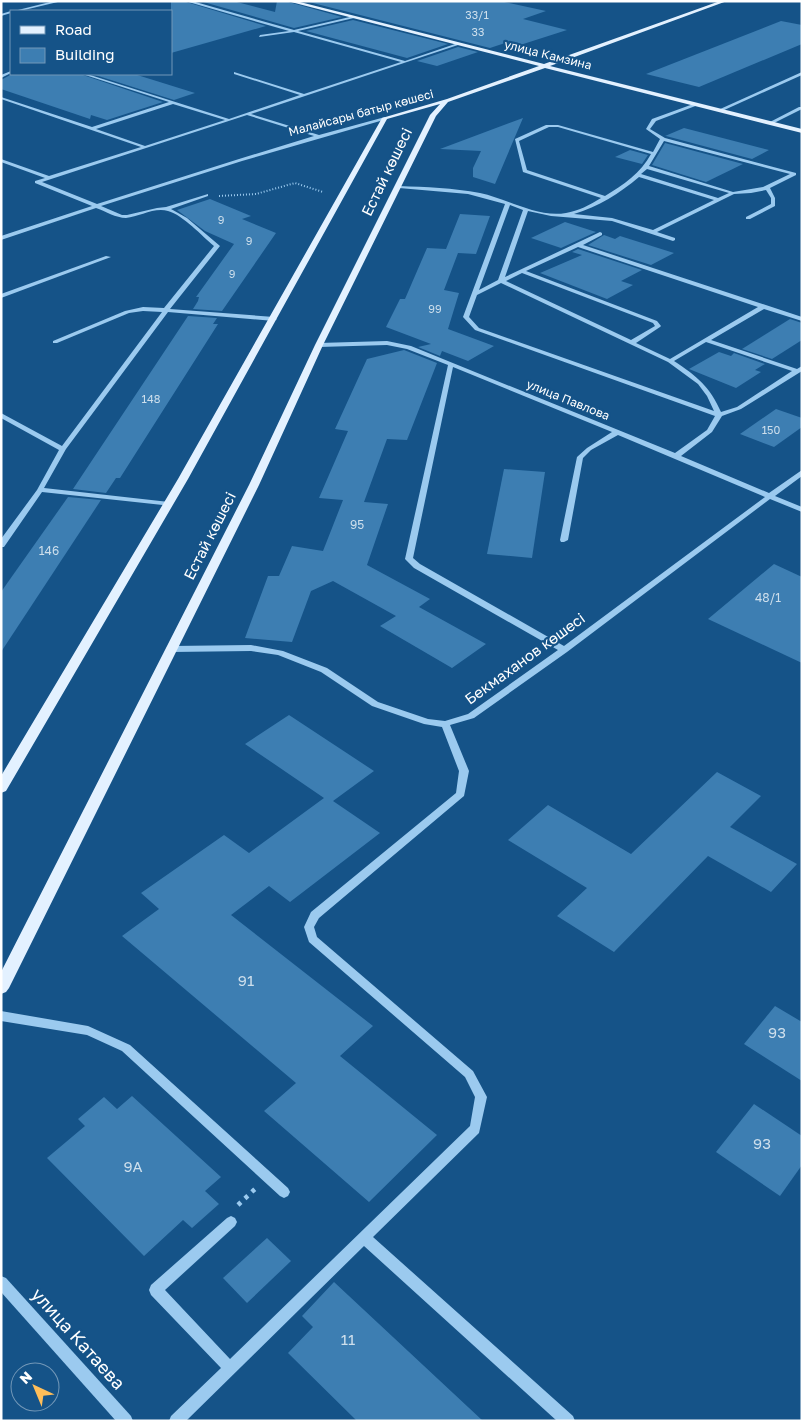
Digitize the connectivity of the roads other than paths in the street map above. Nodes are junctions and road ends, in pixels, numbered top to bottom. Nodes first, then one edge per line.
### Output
1 (60, 1) edge
2 (186, 1) edge
3 (289, 1) edge
4 (724, 1) edge
5 (20, 10) edge
6 (352, 17) junction
7 (294, 31) junction
8 (260, 36) dead end
9 (459, 44) junction
10 (405, 62) junction
11 (544, 66) junction
12 (235, 73) dead end
13 (802, 73) edge
14 (87, 75) edge
15 (304, 95) junction
16 (1, 98) edge
17 (449, 100) junction
18 (174, 102) junction
19 (696, 104) junction
20 (801, 108) edge
21 (720, 110) junction
22 (246, 114) junction
23 (386, 118) junction
24 (229, 120) junction
25 (770, 123) junction
26 (91, 129) junction
27 (802, 131) edge
28 (318, 136) junction
29 (663, 139) junction
30 (145, 147) junction
31 (652, 153) junction
32 (1, 160) edge
33 (646, 167) junction
34 (794, 174) junction
35 (638, 175) junction
36 (802, 176) edge
37 (49, 178) junction
38 (399, 187) junction
39 (768, 189) junction
40 (732, 193) junction
41 (206, 195) dead end
42 (605, 198) junction
43 (718, 200) junction
44 (508, 203) junction
45 (96, 206) junction
46 (166, 208) junction
47 (526, 210) junction
48 (565, 215) junction
49 (748, 218) dead end
50 (653, 232) junction
51 (600, 234) dead end
52 (1, 238) edge
53 (673, 239) dead end
54 (578, 245) junction
55 (108, 257) dead end
56 (523, 272) junction
57 (501, 282) junction
58 (474, 294) junction
59 (1, 296) edge
60 (763, 307) junction
61 (166, 310) junction
62 (274, 319) junction
63 (802, 319) edge
64 (708, 341) junction
65 (55, 342) dead end
66 (633, 342) junction
67 (319, 345) junction
68 (670, 361) junction
69 (451, 364) junction
70 (799, 370) edge
71 (1, 415) edge
72 (719, 415) junction
73 (617, 432) junction
74 (62, 450) junction
75 (676, 456) junction
76 (802, 472) edge
77 (40, 490) junction
78 (769, 496) junction
79 (169, 504) junction
80 (802, 510) edge
81 (564, 540) dead end
82 (1, 545) edge
83 (172, 648) junction
84 (564, 650) junction
85 (445, 724) junction
86 (1, 788) edge
87 (1, 988) edge
88 (1, 1016) edge
89 (284, 1192) dead end
90 (231, 1222) road end
91 (365, 1238) junction
92 (1, 1282) edge
93 (230, 1368) junction
94 (126, 1421) edge
95 (176, 1421) edge
96 (568, 1421) edge

1 - 5 street
2 - 7 street
3 - 6 main road, улица Камзина
4 - 11 main road, Малайсары батыр көшесі
6 - 7 street
6 - 9 main road, улица Камзина
7 - 8 street
7 - 10 street
9 - 10 street
9 - 11 main road, улица Камзина
10 - 15 street
11 - 17 main road, Малайсары батыр көшесі
11 - 19 main road, улица Камзина
12 - 15 street
13 - 21 street
14 - 18 street
15 - 22 street
16 - 26 street
17 - 23 main road, Малайсары батыр көшесі
17 - 38 main road, Естай көшесі
18 - 24 street
18 - 26 street
19 - 21 main road, улица Камзина
19 - 29 street
20 - 25 street
21 - 25 main road, улица Камзина
22 - 24 street
22 - 28 street
23 - 28 street, Малайсары батыр көшесі
23 - 62 main road, Естай көшесі
24 - 30 street
25 - 27 main road, улица Камзина
26 - 30 street
28 - 45 street, Малайсары батыр көшесі
29 - 31 street
29 - 34 street
30 - 37 street
31 - 33 street
31 - 42 street
32 - 37 street
33 - 35 street
33 - 40 street
34 - 36 street
34 - 39 street
35 - 42 street
35 - 43 street
37 - 45 street
38 - 44 street
38 - 67 main road, Естай көшесі
39 - 40 street
39 - 49 street
40 - 43 street
41 - 46 street
42 - 48 street
43 - 50 street
44 - 47 street
44 - 58 street
45 - 46 street
45 - 52 street, Малайсары батыр көшесі
46 - 61 street
47 - 48 street
47 - 57 street
48 - 50 street
50 - 53 lane
51 - 54 lane
54 - 56 street
54 - 60 street
55 - 59 street
56 - 57 street
56 - 66 lane
57 - 58 street
57 - 66 street
58 - 72 street
60 - 63 street
60 - 64 street
61 - 62 street
61 - 65 street
61 - 74 street
62 - 79 main road, Естай көшесі
64 - 68 street
64 - 70 street
66 - 68 lane
67 - 69 street, улица Павлова
67 - 83 main road, Естай көшесі
68 - 72 street
69 - 73 street, улица Павлова
69 - 84 street
70 - 72 street
71 - 74 street
72 - 75 street
73 - 75 street, улица Павлова
73 - 81 street
74 - 77 street
75 - 78 street, улица Павлова
76 - 78 street, Бекмаханов көшесі
77 - 79 street
77 - 82 street
78 - 80 street, улица Павлова
78 - 84 street, Бекмаханов көшесі
79 - 86 main road, Естай көшесі
83 - 85 street, Бекмаханов көшесі
83 - 87 main road, Естай көшесі
84 - 85 street, Бекмаханов көшесі
85 - 91 street
88 - 89 street
90 - 93 street
91 - 93 street
91 - 96 street
92 - 94 street, улица Катаева
93 - 95 street

